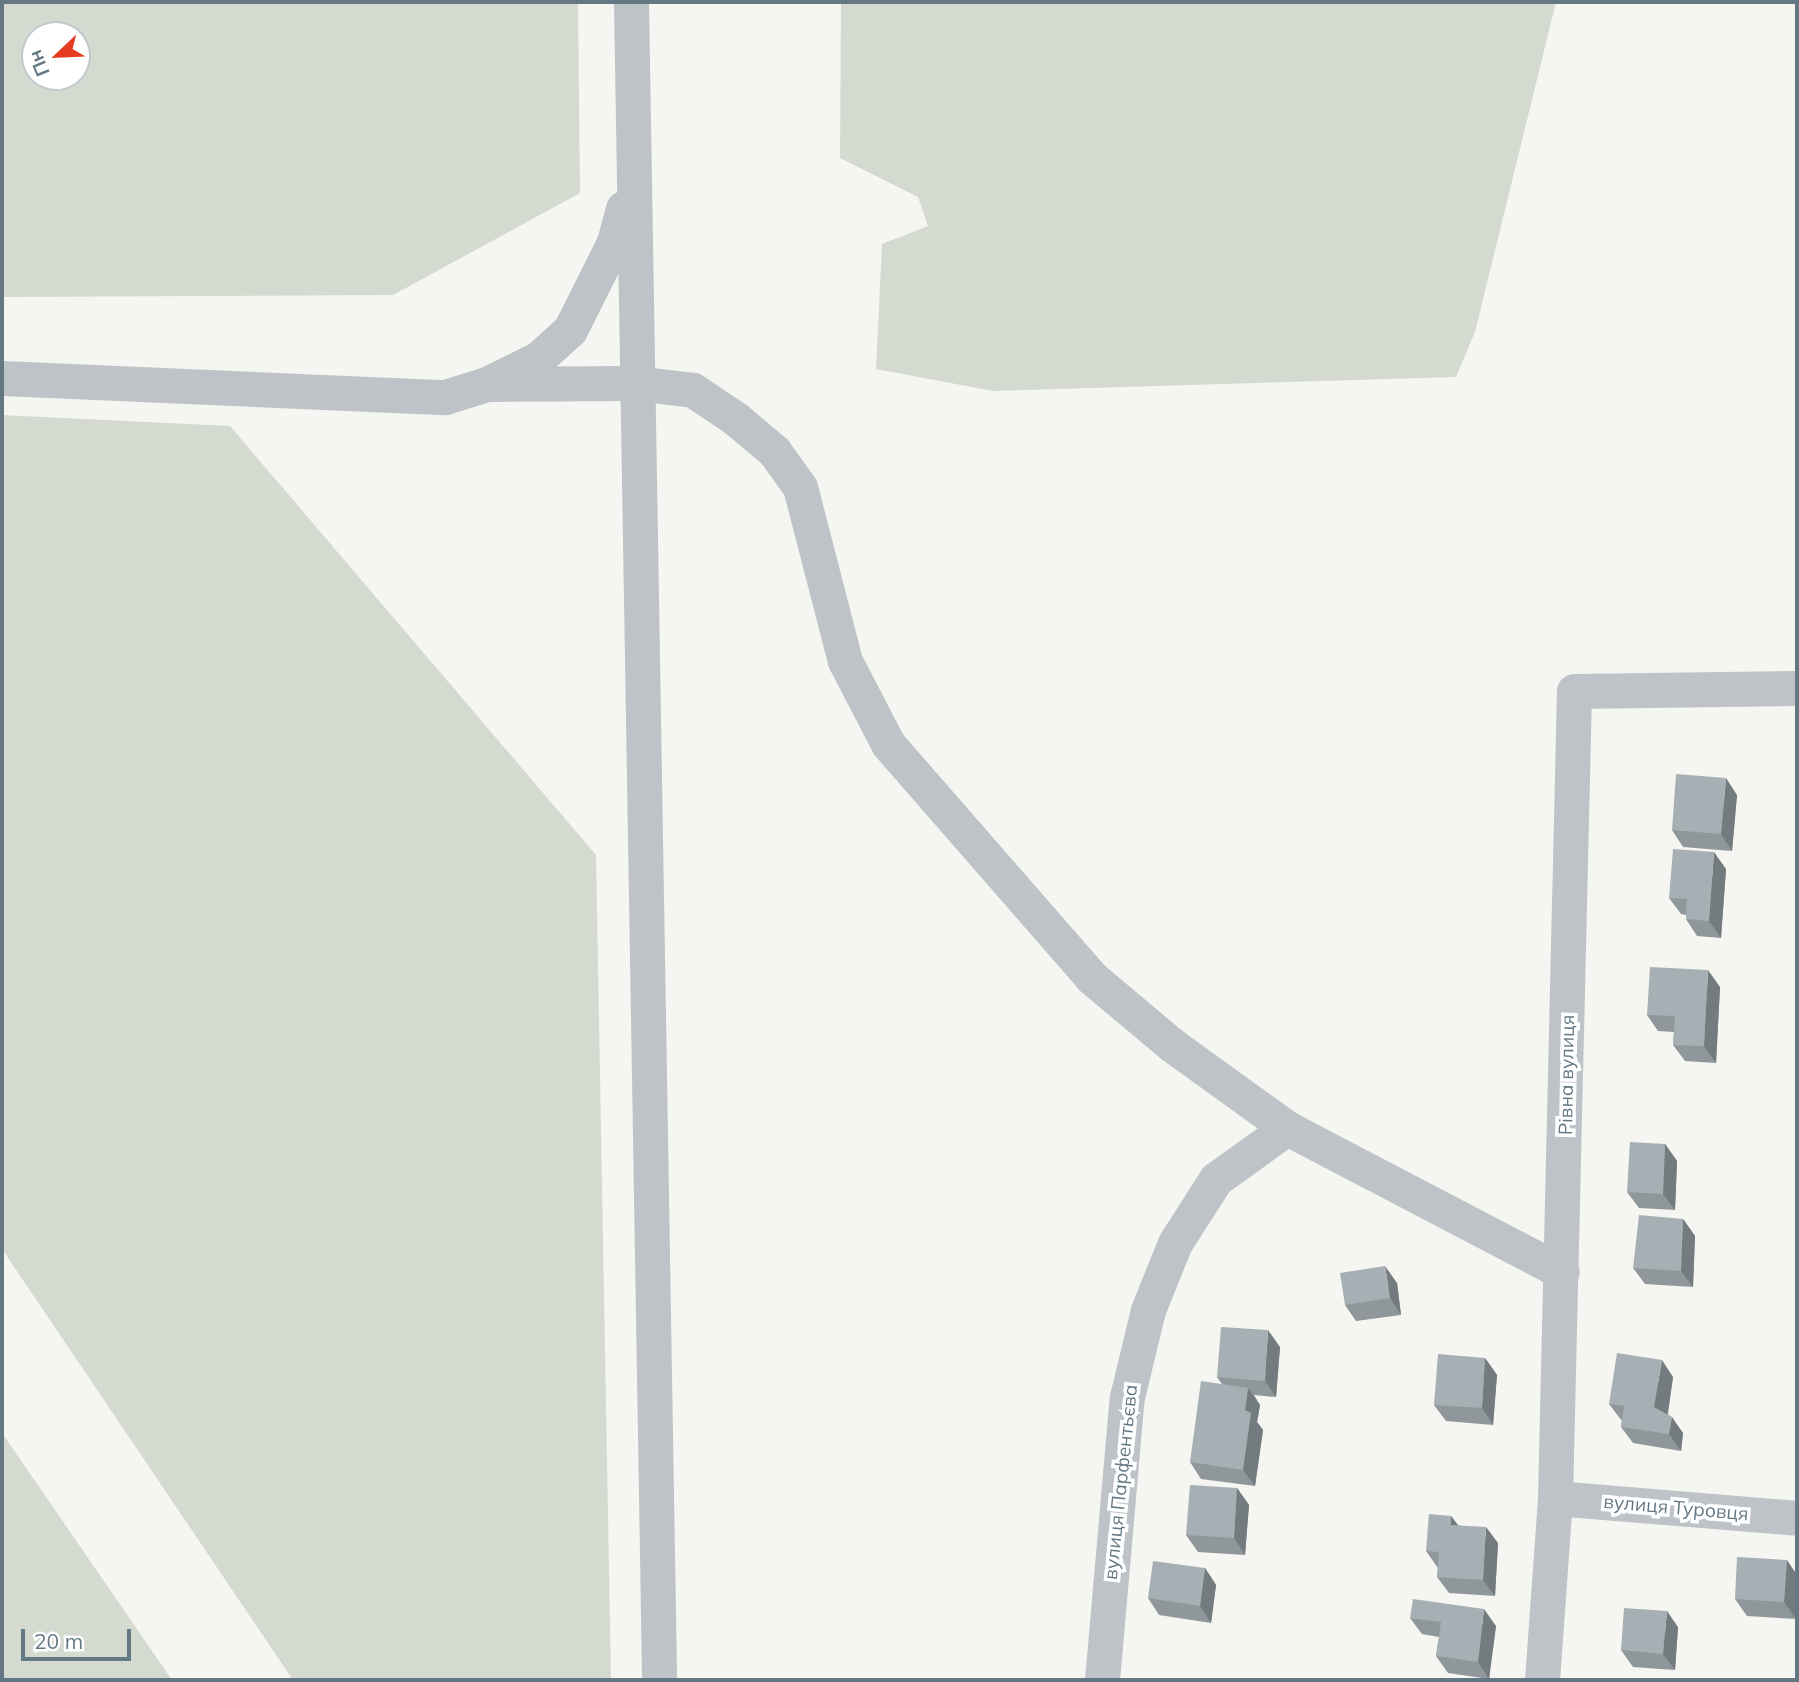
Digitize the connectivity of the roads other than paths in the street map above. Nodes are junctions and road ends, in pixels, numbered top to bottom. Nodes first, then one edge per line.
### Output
1 (631, 2) edge
2 (633, 172) junction
3 (2, 378) edge
4 (635, 383) junction
5 (487, 384) junction
6 (1797, 688) edge
7 (1287, 1128) junction
8 (1562, 1272) junction
9 (1555, 1499) junction
10 (1797, 1518) edge
11 (659, 1680) edge
12 (1102, 1680) edge
13 (1542, 1680) edge

1 - 2 street
2 - 4 street
2 - 5 street
3 - 5 street
4 - 5 street
4 - 7 street
4 - 11 street
6 - 8 street, Рівна вулиця
7 - 8 street
7 - 12 street, вулиця Парфентьєва
8 - 9 street, Рівна вулиця
9 - 10 street, вулиця Туровця
9 - 13 street, Рівна вулиця

